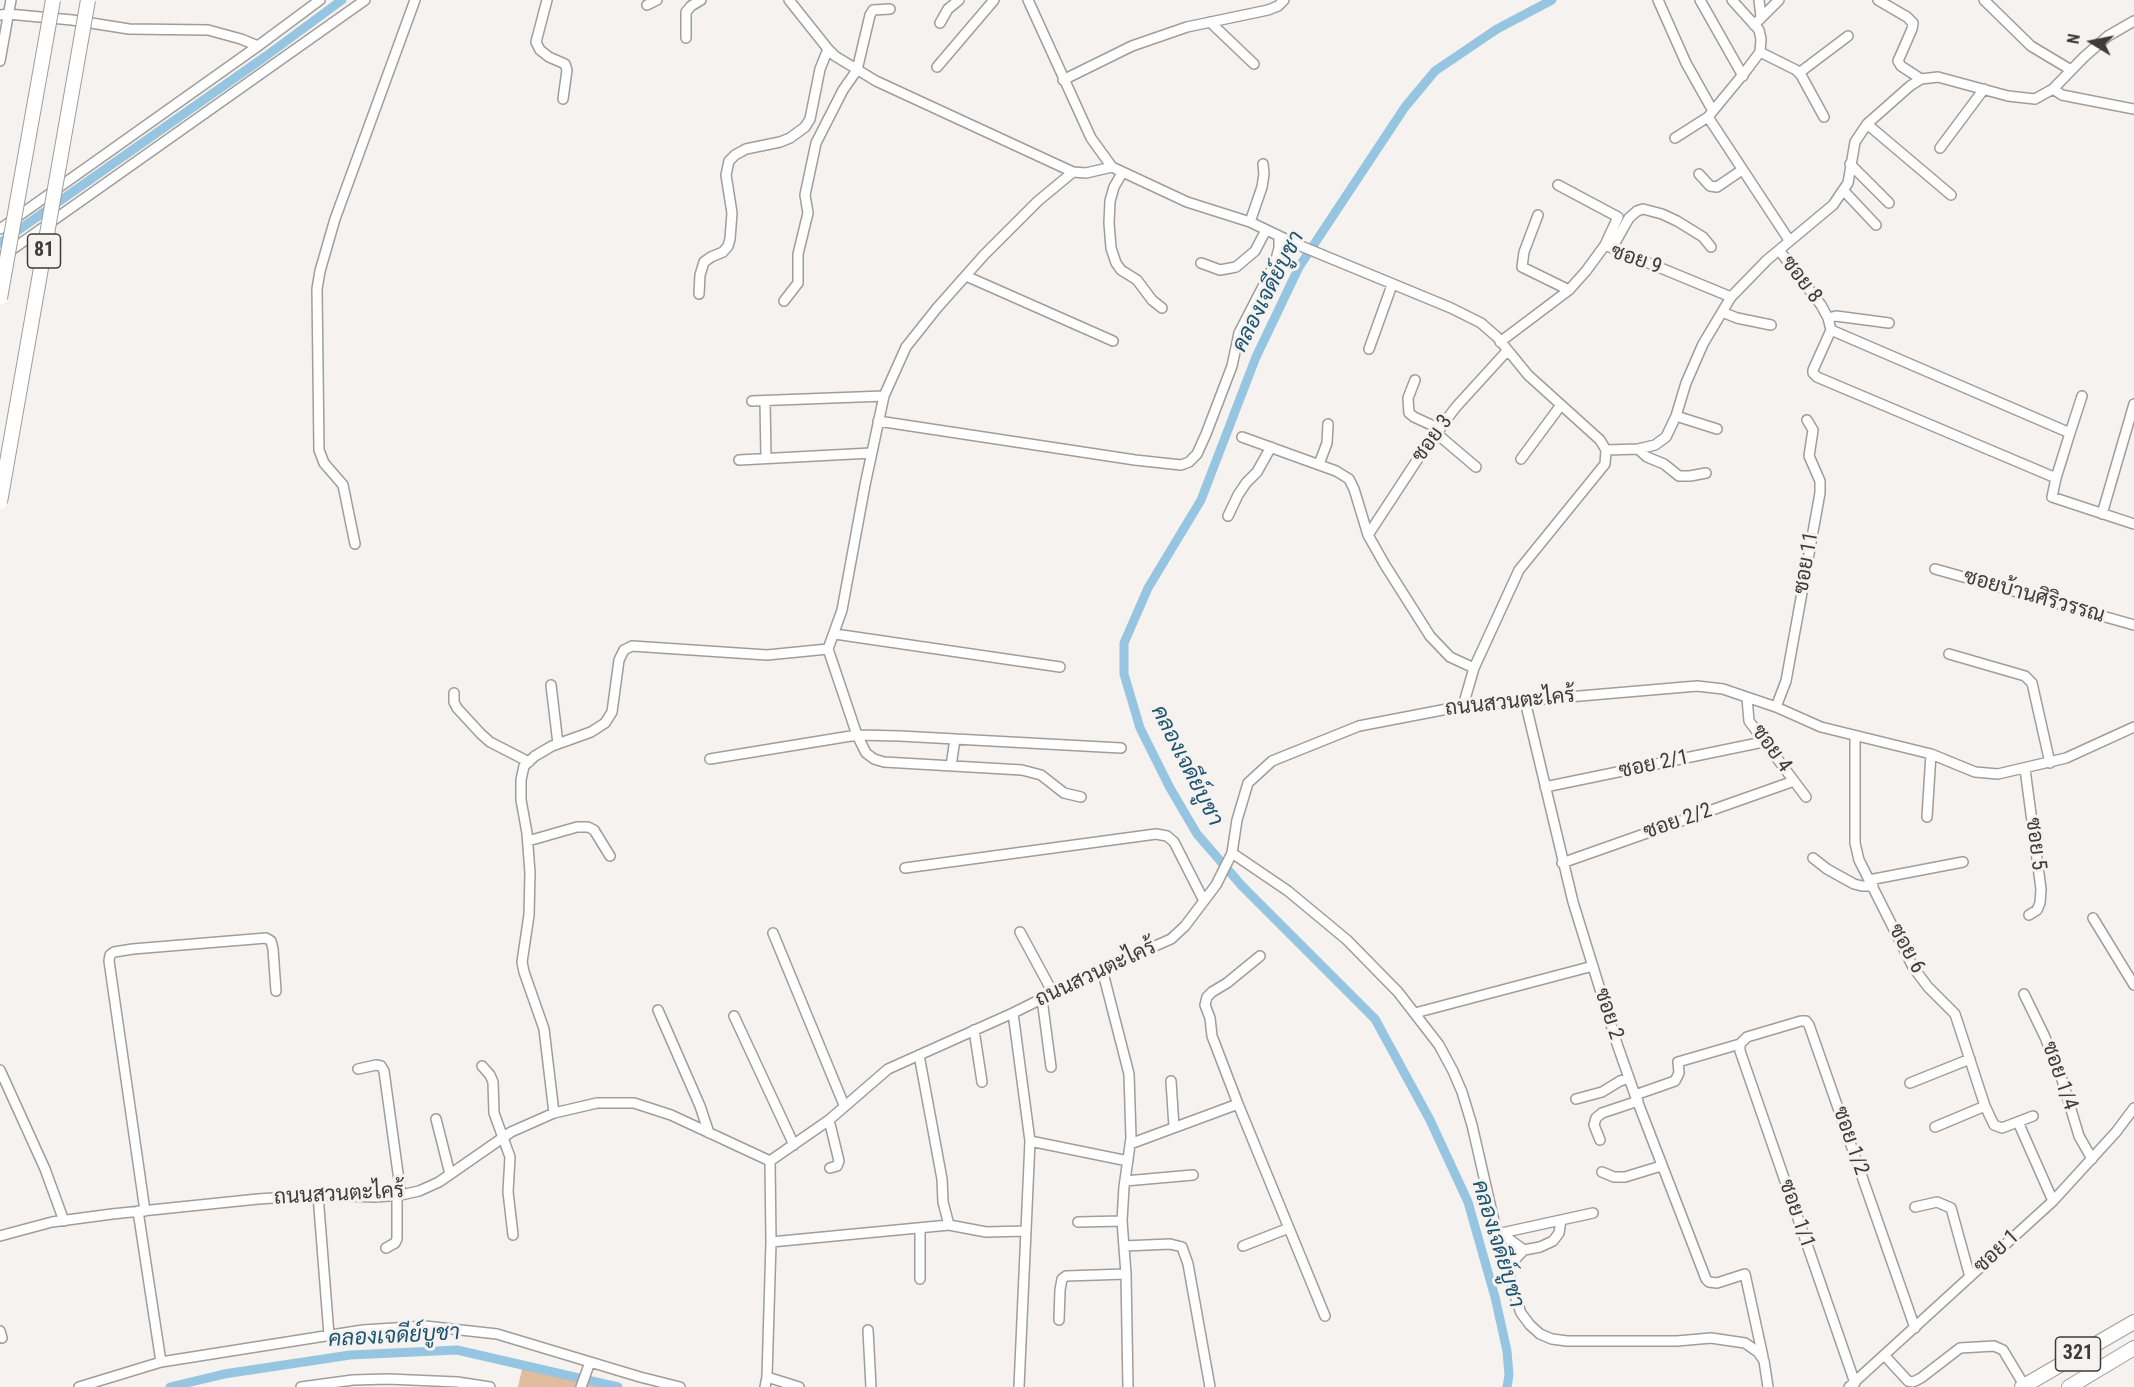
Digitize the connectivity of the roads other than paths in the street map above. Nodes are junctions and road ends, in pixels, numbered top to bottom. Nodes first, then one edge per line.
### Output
1 (11, 0) edge
2 (53, 0) edge
3 (88, 0) edge
4 (320, 0) edge
5 (365, 0) edge
6 (415, 0) edge
7 (547, 0) edge
8 (657, 0) edge
9 (701, 0) edge
10 (789, 0) edge
11 (959, 0) edge
12 (994, 0) edge
13 (1028, 0) edge
14 (1284, 0) edge
15 (1658, 0) edge
16 (1700, 0) edge
17 (1732, 0) edge
18 (1759, 0) edge
19 (1779, 0) edge
20 (1878, 0) edge
21 (1984, 0) edge
22 (647, 5) dead end
23 (890, 9) dead end
24 (4, 14) edge
25 (1761, 17) junction
26 (2134, 21) edge
27 (1210, 22) junction
28 (940, 23) dead end
29 (1754, 25) junction
30 (1848, 36) dead end
31 (686, 38) dead end
32 (258, 46) junction
33 (828, 49) junction
34 (1760, 52) junction
35 (0, 61) edge
36 (1254, 64) dead end
37 (937, 67) dead end
38 (857, 70) junction
39 (2071, 70) junction
40 (1799, 74) junction
41 (1743, 76) junction
42 (1922, 79) junction
43 (1063, 80) junction
44 (1984, 89) junction
45 (2053, 89) junction
46 (562, 99) dead end
47 (2134, 109) edge
48 (1711, 114) junction
49 (1824, 117) dead end
50 (1867, 124) junction
51 (1675, 138) dead end
52 (1940, 148) dead end
53 (1263, 164) dead end
54 (1851, 164) junction
55 (1112, 167) junction
56 (1742, 170) junction
57 (1072, 172) junction
58 (1122, 173) junction
59 (1699, 174) dead end
60 (1558, 185) dead end
61 (1844, 191) junction
62 (1951, 195) dead end
63 (1889, 203) dead end
64 (1538, 215) dead end
65 (1250, 222) junction
66 (1876, 225) dead end
67 (0, 229) edge
68 (1266, 230) junction
69 (1279, 236) junction
70 (1789, 240) junction
71 (1608, 246) junction
72 (1711, 247) dead end
73 (1779, 250) junction
74 (0, 258) edge
75 (1201, 263) dead end
76 (966, 276) junction
77 (1392, 285) junction
78 (1569, 290) junction
79 (699, 294) dead end
80 (1731, 297) junction
81 (0, 298) edge
82 (784, 302) dead end
83 (1162, 308) dead end
84 (1722, 312) junction
85 (1828, 318) junction
86 (1889, 323) dead end
87 (1771, 325) dead end
88 (1831, 330) junction
89 (1113, 341) dead end
90 (1500, 342) junction
91 (1369, 349) dead end
92 (1507, 351) junction
93 (1415, 380) dead end
94 (884, 396) junction
95 (2082, 396) dead end
96 (765, 401) junction
97 (752, 402) dead end
98 (2134, 404) edge
99 (1561, 405) junction
100 (1676, 416) junction
101 (1807, 420) dead end
102 (878, 421) junction
103 (1328, 424) dead end
104 (1717, 429) dead end
105 (1438, 431) junction
106 (2070, 433) junction
107 (1242, 437) dead end
108 (1271, 447) junction
109 (1638, 449) junction
110 (1606, 450) junction
111 (871, 453) junction
112 (766, 458) junction
113 (740, 459) dead end
114 (1521, 459) dead end
115 (1319, 464) junction
116 (1476, 467) dead end
117 (1706, 473) dead end
118 (2056, 478) junction
119 (0, 502) edge
120 (2102, 514) junction
121 (1228, 516) dead end
122 (2134, 524) edge
123 (1368, 535) junction
124 (355, 544) dead end
125 (1935, 569) dead end
126 (2134, 625) edge
127 (835, 634) junction
128 (828, 649) junction
129 (1949, 654) dead end
130 (1060, 667) dead end
131 (1474, 668) junction
132 (551, 685) dead end
133 (454, 693) dead end
134 (1747, 698) junction
135 (1525, 701) junction
136 (1463, 706) junction
137 (1776, 707) junction
138 (2134, 727) edge
139 (857, 735) junction
140 (1855, 736) junction
141 (955, 739) junction
142 (1763, 742) junction
143 (558, 744) junction
144 (1121, 748) dead end
145 (1932, 754) junction
146 (710, 759) dead end
147 (529, 762) junction
148 (2049, 764) junction
149 (951, 766) junction
150 (2025, 769) junction
151 (1794, 781) junction
152 (1545, 787) junction
153 (1806, 796) dead end
154 (1081, 798) dead end
155 (1927, 817) dead end
156 (528, 841) junction
157 (1232, 853) junction
158 (610, 856) dead end
159 (1813, 858) dead end
160 (1963, 862) dead end
161 (1562, 863) junction
162 (905, 868) dead end
163 (1871, 883) junction
164 (1204, 901) junction
165 (2029, 915) dead end
166 (2093, 918) dead end
167 (1020, 932) dead end
168 (773, 933) dead end
169 (1260, 956) dead end
170 (1593, 966) junction
171 (1102, 969) junction
172 (2134, 985) edge
173 (276, 991) dead end
174 (1053, 993) junction
175 (2024, 994) dead end
176 (1042, 999) junction
177 (658, 1010) dead end
178 (1013, 1013) junction
179 (1415, 1013) junction
180 (734, 1016) dead end
181 (974, 1030) junction
182 (1740, 1044) junction
183 (919, 1055) junction
184 (1970, 1059) junction
185 (482, 1066) dead end
186 (1051, 1067) dead end
187 (358, 1069) dead end
188 (0, 1070) edge
189 (1629, 1078) junction
190 (1171, 1080) dead end
191 (982, 1082) dead end
192 (1910, 1083) dead end
193 (1637, 1098) junction
194 (1576, 1100) dead end
195 (1238, 1104) junction
196 (844, 1105) junction
197 (1985, 1106) junction
198 (2134, 1108) edge
199 (554, 1113) junction
200 (2033, 1116) dead end
201 (436, 1119) dead end
202 (829, 1120) junction
203 (2018, 1122) junction
204 (1935, 1127) dead end
205 (1174, 1128) junction
206 (709, 1132) junction
207 (503, 1138) junction
208 (1600, 1140) dead end
209 (1030, 1141) junction
210 (1130, 1144) junction
211 (794, 1145) junction
212 (2092, 1159) junction
213 (770, 1161) junction
214 (1128, 1161) junction
215 (1661, 1166) junction
216 (830, 1168) dead end
217 (1602, 1172) dead end
218 (450, 1174) junction
219 (1193, 1175) dead end
220 (1125, 1181) junction
221 (399, 1195) junction
222 (318, 1196) junction
223 (2053, 1201) junction
224 (1915, 1207) dead end
225 (142, 1211) junction
226 (1593, 1213) dead end
227 (1562, 1220) junction
228 (64, 1221) junction
229 (1122, 1221) junction
230 (1078, 1222) dead end
231 (949, 1225) junction
232 (920, 1228) junction
233 (1289, 1228) junction
234 (1026, 1232) junction
235 (513, 1234) dead end
236 (1500, 1234) junction
237 (0, 1236) edge
238 (771, 1242) junction
239 (1124, 1246) junction
240 (1243, 1246) dead end
241 (386, 1248) dead end
242 (1524, 1250) junction
243 (1507, 1268) junction
244 (1126, 1274) junction
245 (1970, 1277) junction
246 (920, 1279) dead end
247 (1325, 1316) dead end
248 (1059, 1320) dead end
249 (2134, 1322) edge
250 (1915, 1328) junction
251 (868, 1330) dead end
252 (329, 1335) junction
253 (2134, 1348) edge
254 (1885, 1356) junction
255 (1764, 1361) junction
256 (160, 1362) junction
257 (589, 1365) junction
258 (767, 1377) junction
259 (418, 1384) edge
260 (1852, 1385) edge
261 (2023, 1386) edge
262 (79, 1387) edge
263 (301, 1387) edge
264 (490, 1387) edge
265 (581, 1387) edge
266 (680, 1387) edge
267 (765, 1387) edge
268 (799, 1387) edge
269 (871, 1387) edge
270 (1019, 1387) edge
271 (1128, 1387) edge
272 (1210, 1387) edge
273 (1768, 1387) edge
274 (2069, 1387) edge

1 - 24 street
2 - 81 highway, 81, bridge
3 - 119 highway, 81, bridge
4 - 32 street
5 - 74 street
6 - 124 street
7 - 46 street
8 - 22 street
9 - 31 street
10 - 33 street
11 - 28 street
12 - 37 street
13 - 43 street
14 - 27 street
15 - 48 street
16 - 41 street
17 - 29 street
18 - 25 street
19 - 25 street
20 - 42 street
21 - 39 street
23 - 38 street
24 - 32 street
24 - 35 street
25 - 29 street
26 - 39 street
27 - 36 street
27 - 43 street
29 - 34 street
30 - 40 street
32 - 67 street
33 - 38 street
33 - 79 street
34 - 40 street
34 - 41 street
38 - 57 street
38 - 82 street
39 - 45 street
40 - 49 street
41 - 48 street
42 - 44 street
42 - 50 street
43 - 55 street
44 - 45 street
44 - 52 street
45 - 47 street
48 - 51 street
48 - 56 street
50 - 54 street
50 - 62 street
53 - 65 street
54 - 61 street
54 - 63 street
55 - 57 street
55 - 58 street
56 - 59 street
56 - 70 street
57 - 76 street
58 - 65 street
58 - 83 street
60 - 71 street
61 - 66 street
61 - 70 street
64 - 78 street
65 - 68 street
68 - 69 street
68 - 75 street
69 - 77 street
69 - 102 street
70 - 73 street
71 - 72 street
71 - 78 street, ซอย 9
71 - 80 street, ซอย 9
73 - 80 street
73 - 85 street, ซอย 8
76 - 89 street
76 - 94 street
77 - 90 street
77 - 91 street
78 - 90 street, ซอย 9
80 - 84 street
84 - 87 street
84 - 100 street
85 - 86 street, ซอย 8
85 - 88 street
88 - 106 street
88 - 118 street
90 - 92 street
92 - 99 street
92 - 105 street, ซอย 3
93 - 105 street
94 - 96 street
94 - 102 street
95 - 106 street
96 - 97 street
96 - 112 street
98 - 120 street
99 - 110 street
99 - 114 street
100 - 104 street
100 - 109 street
101 - 137 street, ซอย 11
102 - 111 street
103 - 115 street
105 - 116 street
105 - 123 street, ซอย 3
106 - 118 street
107 - 108 street
108 - 115 street
108 - 121 street
109 - 110 street
109 - 117 street
110 - 131 street
111 - 112 street
111 - 127 street
112 - 113 street
115 - 123 street
118 - 120 street
120 - 122 street
123 - 131 street
125 - 126 street, ซอยบ้านศิริวรรณ
127 - 128 street
127 - 130 street
128 - 139 street
128 - 143 street
129 - 148 street
131 - 136 street
132 - 143 street
133 - 147 street
134 - 135 street, ถนนสวนตะไคร้
134 - 137 street, ถนนสวนตะไคร้
134 - 142 street, ซอย 4
135 - 136 street, ถนนสวนตะไคร้
135 - 152 street, ซอย 2
136 - 157 street, ถนนสวนตะไคร้
137 - 140 street, ถนนสวนตะไคร้
138 - 148 street, ถนนสวนตะไคร้
139 - 141 street
139 - 146 street
139 - 149 street
140 - 145 street, ถนนสวนตะไคร้
140 - 163 street, ซอย 6
141 - 144 street
141 - 149 street
142 - 151 street, ซอย 4
142 - 152 street, ซอย 2/1
143 - 147 street
145 - 150 street, ถนนสวนตะไคร้
145 - 155 street
147 - 156 street
148 - 150 street, ถนนสวนตะไคร้
149 - 154 street
150 - 165 street, ซอย 5
151 - 153 street, ซอย 4
151 - 161 street, ซอย 2/2
152 - 161 street, ซอย 2
156 - 158 street
156 - 199 street
157 - 164 street, ถนนสวนตะไคร้
157 - 179 street
159 - 163 street
160 - 163 street
161 - 170 street, ซอย 2
162 - 164 street
163 - 184 street, ซอย 6
164 - 171 street, ถนนสวนตะไคร้
166 - 172 street
167 - 174 street
168 - 196 street
169 - 195 street
170 - 179 street
170 - 189 street, ซอย 2
171 - 174 street, ถนนสวนตะไคร้
171 - 210 street
173 - 225 street
174 - 176 street, ถนนสวนตะไคร้
175 - 212 street, ซอย 1/4
176 - 178 street, ถนนสวนตะไคร้
176 - 186 street
177 - 206 street
178 - 181 street, ถนนสวนตะไคร้
178 - 209 street
179 - 236 street
180 - 211 street
181 - 183 street, ถนนสวนตะไคร้
181 - 191 street
182 - 193 street, ซอย 1/2
182 - 250 street, ซอย 1/2
182 - 260 street, ซอย 1/1
183 - 196 street, ถนนสวนตะไคร้
183 - 231 street
184 - 192 street
184 - 197 street, ซอย 6
185 - 207 street
187 - 221 street
188 - 228 street
189 - 193 street, ซอย 2
189 - 194 street
190 - 205 street
193 - 208 street
193 - 215 street, ซอย 2
195 - 205 street
195 - 233 street
196 - 202 street, ถนนสวนตะไคร้
197 - 203 street, ซอย 6
197 - 204 street
198 - 212 street, ซอย 1
199 - 206 street, ถนนสวนตะไคร้
199 - 207 street, ถนนสวนตะไคร้
200 - 203 street, ซอย 6
201 - 218 street
202 - 211 street, ถนนสวนตะไคร้
202 - 216 street
203 - 223 street
205 - 210 street
206 - 213 street, ถนนสวนตะไคร้
207 - 218 street, ถนนสวนตะไคร้
207 - 235 street
209 - 214 street
209 - 234 street
210 - 214 street
211 - 213 street, ถนนสวนตะไคร้
212 - 223 street, ซอย 1
213 - 238 street
214 - 220 street
215 - 217 street
215 - 255 street, ซอย 2
218 - 221 street, ถนนสวนตะไคร้
219 - 220 street
220 - 229 street
221 - 222 street, ถนนสวนตะไคร้
221 - 241 street
222 - 225 street, ถนนสวนตะไคร้
222 - 252 street
223 - 245 street, ซอย 1
224 - 245 street
225 - 228 street, ถนนสวนตะไคร้
225 - 256 street
226 - 227 street
227 - 236 street
227 - 242 street
228 - 237 street, ถนนสวนตะไคร้
229 - 230 street
229 - 239 street
231 - 232 street
231 - 234 street
232 - 238 street
232 - 246 street
233 - 240 street
233 - 247 street
234 - 270 street
236 - 242 street
236 - 243 street
238 - 258 street
239 - 244 street
239 - 272 street
242 - 243 street
243 - 255 street
244 - 248 street
244 - 271 street
245 - 250 street, ซอย 1
249 - 261 highway, 321
250 - 254 street, ซอย 1
251 - 269 street
252 - 256 street
252 - 257 street
253 - 274 highway, 321
254 - 260 street, ซอย 1
254 - 261 street
255 - 273 street
256 - 262 street
257 - 265 street
257 - 266 street
258 - 267 street
258 - 268 street
259 - 263 street
259 - 264 street

